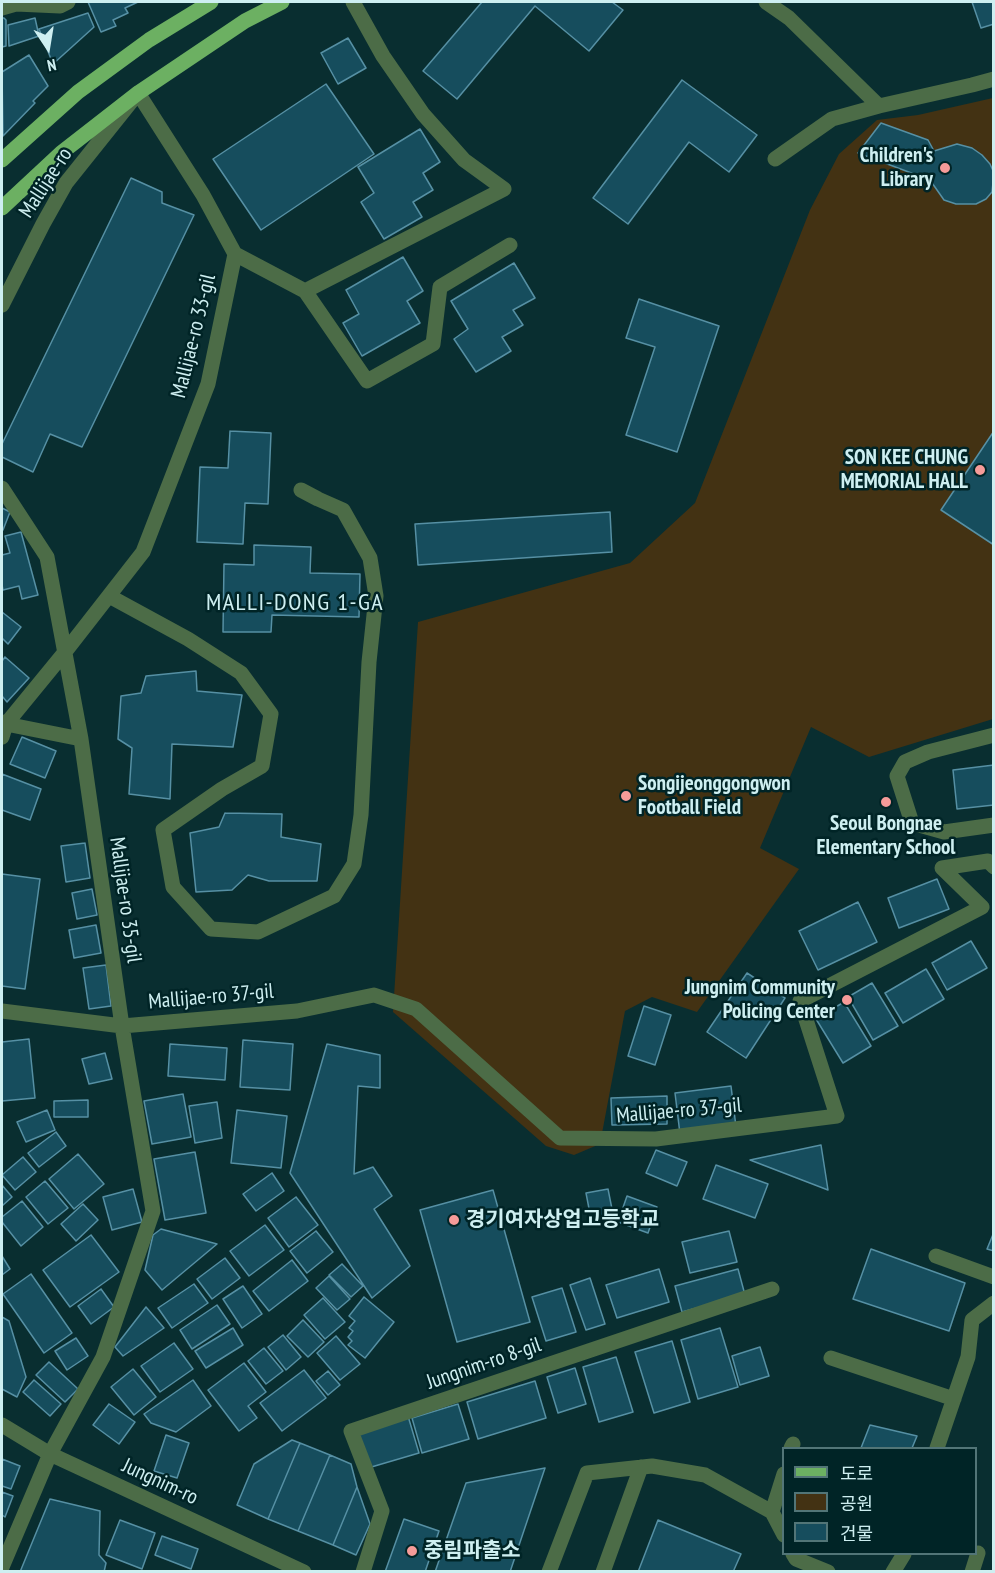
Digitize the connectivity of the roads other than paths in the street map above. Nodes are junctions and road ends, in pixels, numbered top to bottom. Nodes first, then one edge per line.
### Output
1 (68, 2) edge
2 (211, 2) edge
3 (282, 2) edge
4 (353, 2) edge
5 (766, 2) edge
6 (11, 5) edge
7 (993, 79) edge
8 (138, 93) junction
9 (879, 106) junction
10 (775, 159) dead end
11 (2, 160) edge
12 (2, 208) edge
13 (510, 245) dead end
14 (235, 254) junction
15 (305, 291) junction
16 (2, 305) edge
17 (2, 488) edge
18 (302, 490) dead end
19 (109, 596) junction
20 (65, 652) junction
21 (3, 728) edge
22 (993, 735) edge
23 (81, 739) junction
24 (993, 825) edge
25 (993, 866) edge
26 (2, 1011) edge
27 (122, 1026) junction
28 (936, 1256) dead end
29 (993, 1277) edge
30 (772, 1289) dead end
31 (993, 1303) edge
32 (831, 1358) dead end
33 (954, 1399) junction
34 (2, 1425) edge
35 (938, 1447) edge
36 (50, 1454) junction
37 (641, 1467) junction
38 (782, 1477) edge
39 (772, 1512) junction
40 (782, 1533) edge
41 (978, 1553) dead end
42 (794, 1555) edge
43 (903, 1555) edge
44 (2, 1567) edge
45 (826, 1571) edge
46 (304, 1572) edge
47 (363, 1572) edge
48 (549, 1572) edge
49 (603, 1572) edge
50 (893, 1572) edge
51 (972, 1572) edge

1 - 6 street
2 - 11 main road, Mallijae-ro
3 - 8 main road, Mallijae-ro
4 - 15 street
5 - 9 street
7 - 9 street
8 - 12 main road, Mallijae-ro
8 - 14 street, Mallijae-ro 33-gil
8 - 16 street, Mallijae-ro
9 - 10 street
13 - 15 street
14 - 15 street
14 - 19 street, Mallijae-ro 33-gil
17 - 20 street, Mallijae-ro 35-gil
18 - 19 street
19 - 20 street, Mallijae-ro 33-gil
20 - 21 street, Mallijae-ro 33-gil
20 - 23 street, Mallijae-ro 35-gil
21 - 23 street
22 - 24 street
23 - 27 street, Mallijae-ro 35-gil
25 - 27 street, Mallijae-ro 37-gil
26 - 27 street, Mallijae-ro 37-gil
27 - 36 street, Mallijae-ro 35-gil
28 - 29 street
30 - 47 street, Jungnim-ro 8-gil
31 - 33 street
32 - 33 street
33 - 35 street
34 - 36 street, Jungnim-ro
36 - 44 street, Mallijae-ro 35-gil
36 - 46 street, Jungnim-ro
37 - 39 street
37 - 48 street
37 - 49 street
38 - 39 street
39 - 40 street
41 - 51 street
42 - 45 street
43 - 50 street

